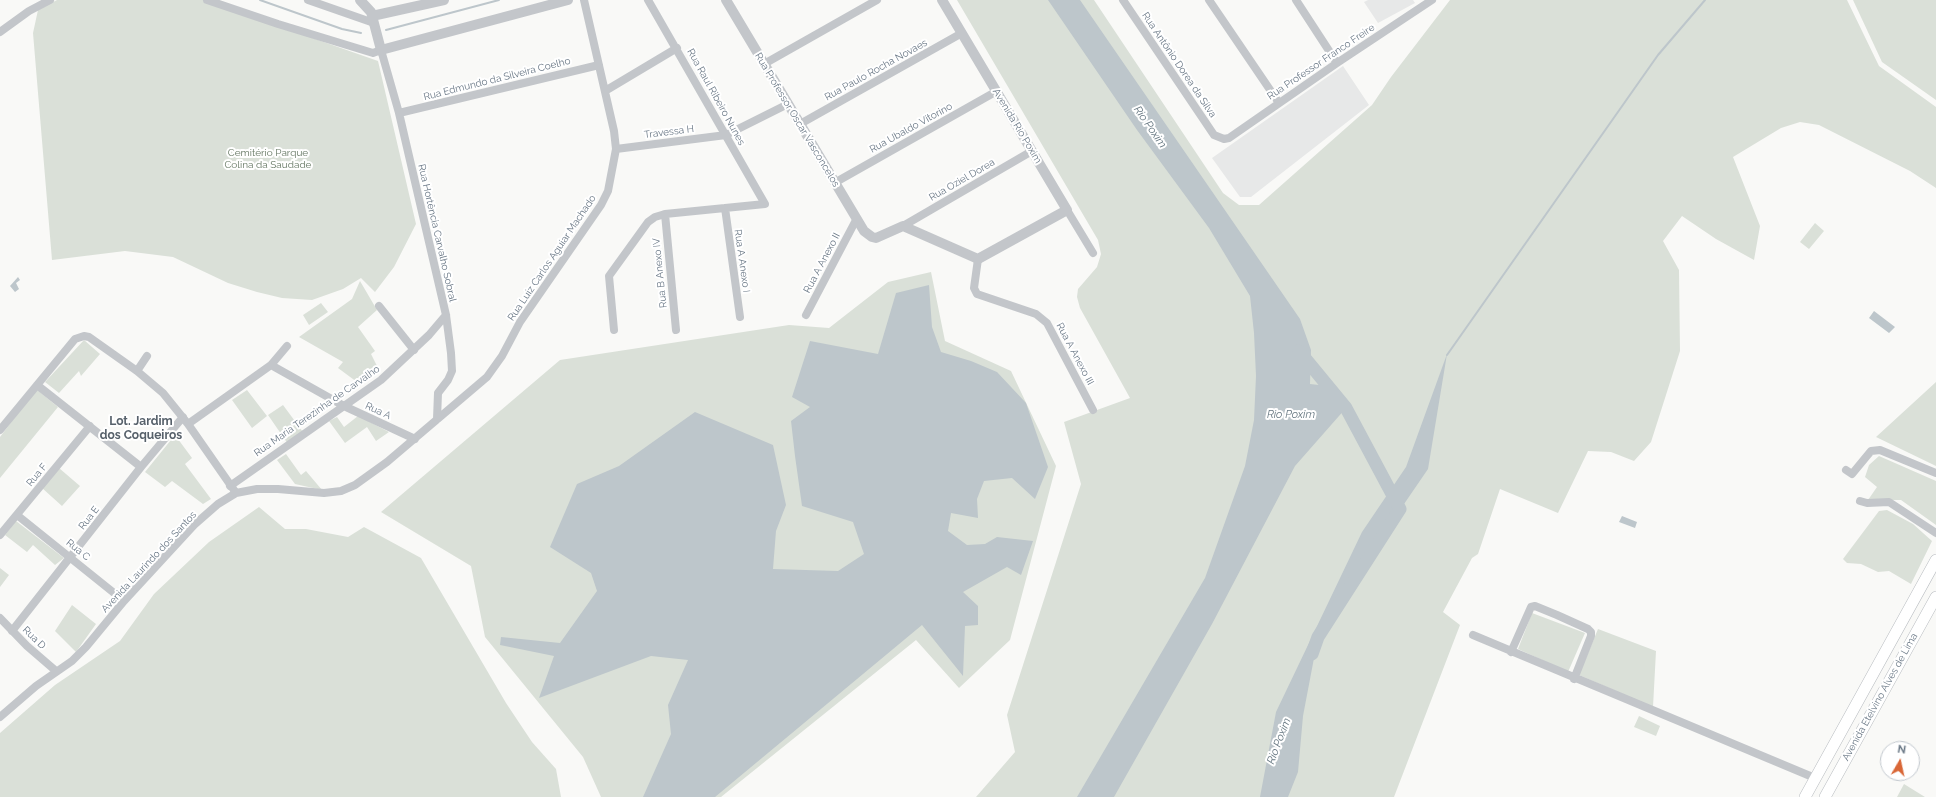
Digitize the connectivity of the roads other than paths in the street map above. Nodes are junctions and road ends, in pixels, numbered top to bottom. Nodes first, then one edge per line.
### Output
1 (50, 0) edge
2 (207, 0) edge
3 (308, 0) edge
4 (360, 0) edge
5 (368, 0) edge
6 (443, 0) edge
7 (568, 0) edge
8 (584, 0) edge
9 (648, 0) edge
10 (877, 0) edge
11 (942, 0) edge
12 (1123, 0) edge
13 (1208, 0) edge
14 (1432, 0) edge
15 (729, 1) edge
16 (1299, 1) edge
17 (372, 17) junction
18 (0, 32) edge
19 (962, 34) junction
20 (677, 48) junction
21 (381, 50) junction
22 (1337, 63) junction
23 (764, 64) junction
24 (599, 65) junction
25 (606, 91) junction
26 (997, 91) junction
27 (1279, 103) junction
28 (788, 104) junction
29 (399, 113) junction
30 (800, 124) junction
31 (726, 135) junction
32 (1220, 139) joint
33 (616, 149) junction
34 (1032, 151) junction
35 (836, 182) junction
36 (725, 208) junction
37 (1067, 210) junction
38 (665, 214) junction
39 (856, 220) junction
40 (903, 226) junction
41 (1093, 253) dead end
42 (978, 259) junction
43 (379, 306) dead end
44 (446, 315) junction
45 (806, 315) dead end
46 (740, 317) dead end
47 (614, 330) dead end
48 (676, 330) dead end
49 (288, 346) dead end
50 (414, 350) junction
51 (147, 356) dead end
52 (270, 365) junction
53 (137, 371) junction
54 (37, 385) junction
55 (344, 406) junction
56 (1094, 410) dead end
57 (437, 419) junction
58 (185, 421) junction
59 (90, 426) junction
60 (0, 430) edge
61 (415, 439) junction
62 (141, 467) junction
63 (1846, 470) dead end
64 (1936, 473) edge
65 (230, 486) junction
66 (236, 493) junction
67 (1860, 501) dead end
68 (17, 515) junction
69 (1936, 534) edge
70 (0, 536) edge
71 (71, 557) junction
72 (1936, 560) edge
73 (1936, 596) edge
74 (124, 601) junction
75 (0, 618) edge
76 (12, 631) junction
77 (1473, 635) dead end
78 (1511, 652) junction
79 (56, 672) junction
80 (1574, 679) junction
81 (0, 717) edge
82 (1815, 778) junction
83 (1804, 797) edge
84 (1825, 797) edge

1 - 18 street
2 - 21 street
3 - 17 street
4 - 17 street
5 - 17 street
6 - 17 street
7 - 21 street
8 - 24 street, Rua Luiz Carlos Aguiar Machado
9 - 20 street, Rua Raul Ribeiro Nunes
10 - 23 street
11 - 19 street, Avenida Rio Poxim
12 - 32 street, Rua Antônio Dorea da Silva
13 - 27 street
14 - 22 street, Rua Professor Franco Freire
15 - 23 street, Rua Professor Oscar Vasconcelos
16 - 22 street
17 - 21 street
19 - 26 street, Avenida Rio Poxim
19 - 30 street, Rua Paulo Rocha Novaes
20 - 25 street
20 - 31 street, Rua Raul Ribeiro Nunes
21 - 29 street, Rua Hortência Carvalho Sobral
22 - 27 street, Rua Professor Franco Freire
23 - 28 street, Rua Professor Oscar Vasconcelos
24 - 25 street, Rua Luiz Carlos Aguiar Machado
24 - 29 street, Rua Edmundo da Silveira Coelho
25 - 33 street, Rua Luiz Carlos Aguiar Machado
26 - 34 street, Avenida Rio Poxim
26 - 35 street, Rua Ubaldo Vitorino
27 - 32 street, Rua Professor Franco Freire
28 - 30 street, Rua Professor Oscar Vasconcelos
28 - 31 street, Travessa H
29 - 44 street, Rua Hortência Carvalho Sobral
30 - 35 street, Rua Professor Oscar Vasconcelos
31 - 33 street, Travessa H
31 - 36 street, Rua Raul Ribeiro Nunes
33 - 57 street, Rua Luiz Carlos Aguiar Machado
34 - 37 street, Avenida Rio Poxim
34 - 40 street, Rua Oziel Dorea
35 - 39 street, Rua Professor Oscar Vasconcelos
36 - 38 street
36 - 46 street, Rua A Anexo I
37 - 41 street, Avenida Rio Poxim
37 - 42 street
38 - 47 street
38 - 48 street, Rua B Anexo IV
39 - 40 street, Rua Professor Oscar Vasconcelos
39 - 45 street, Rua A Anexo II
40 - 42 street
42 - 56 street, Rua A Anexo III
43 - 50 street
44 - 50 street, Rua Maria Terezinha de Carvalho
44 - 57 street, Rua Hortência Carvalho Sobral
49 - 52 street, Rua E
50 - 55 street, Rua Maria Terezinha de Carvalho
51 - 53 street
52 - 55 street, Rua A
52 - 58 street, Rua E
53 - 54 street
53 - 58 street
54 - 59 street
54 - 60 street
55 - 61 street, Rua A
55 - 65 street, Rua Maria Terezinha de Carvalho
57 - 61 street, Avenida Laurindo dos Santos
58 - 62 street, Rua E
58 - 65 street
59 - 62 street
59 - 68 street, Rua F
61 - 66 street, Avenida Laurindo dos Santos
62 - 71 street, Rua E
63 - 64 street
65 - 66 street
66 - 74 street, Avenida Laurindo dos Santos
67 - 69 street
68 - 70 street, Rua F
68 - 71 street, Rua C
71 - 74 street, Rua C
71 - 76 street, Rua E
72 - 82 main road
73 - 84 main road, Avenida Etelvino Alves de Lima
74 - 79 street, Avenida Laurindo dos Santos
75 - 76 street, Rua D
76 - 79 street, Rua D
77 - 78 street
78 - 80 street
78 - 80 street
79 - 81 street, Avenida Laurindo dos Santos
80 - 82 street
82 - 83 main road

